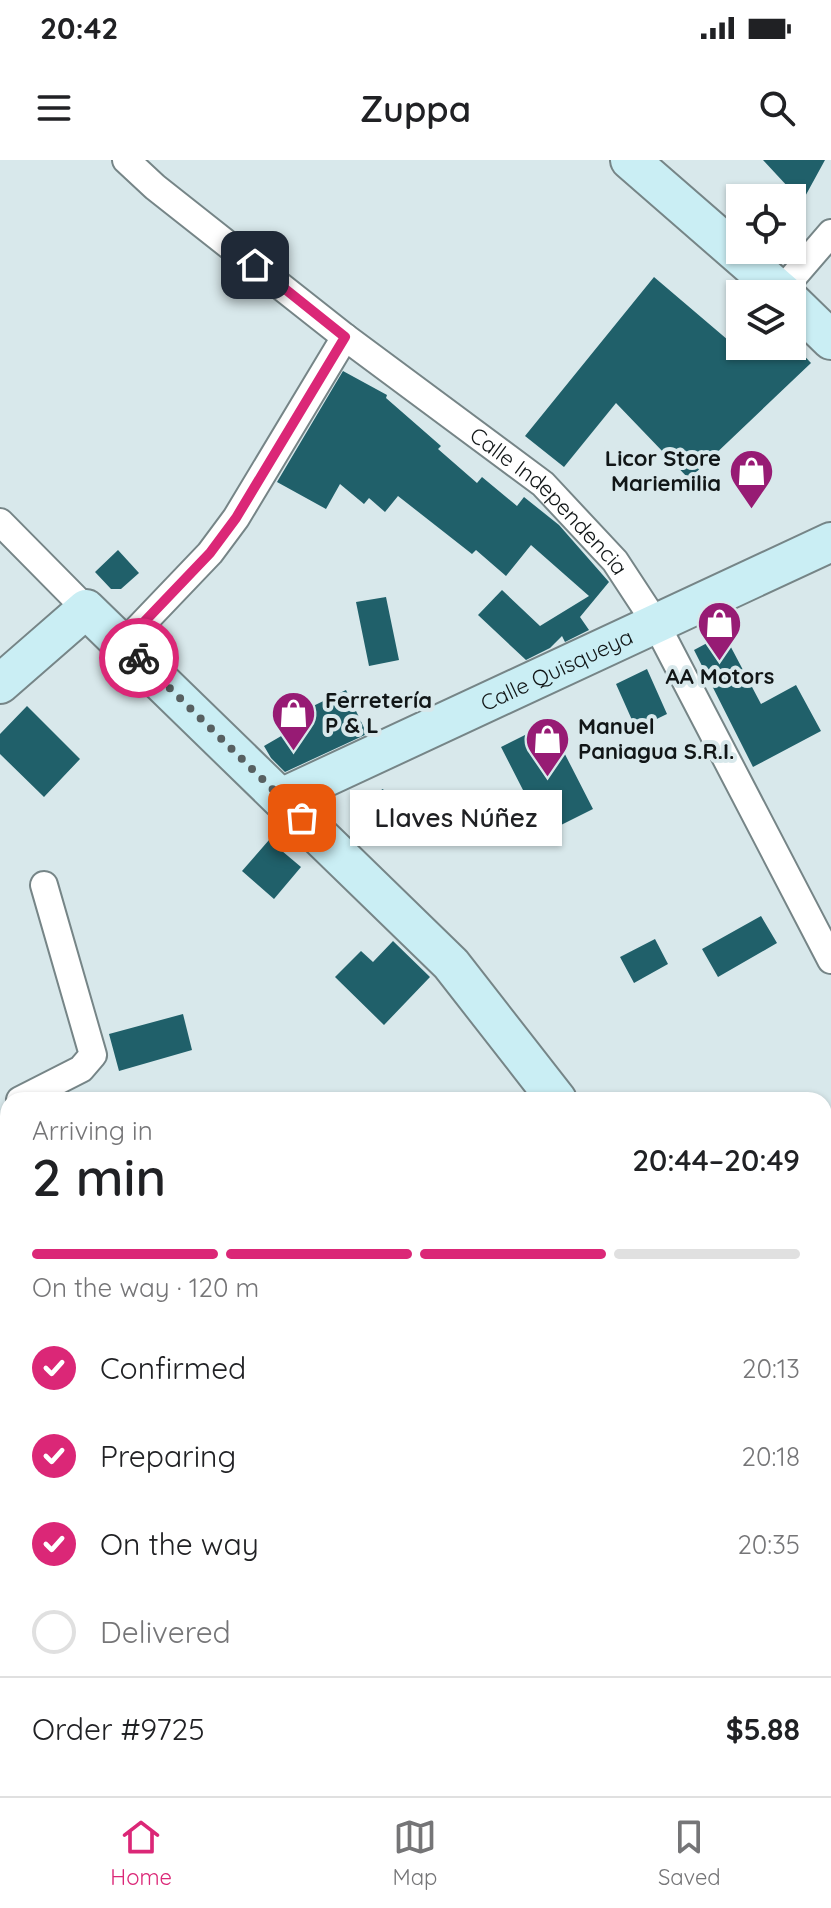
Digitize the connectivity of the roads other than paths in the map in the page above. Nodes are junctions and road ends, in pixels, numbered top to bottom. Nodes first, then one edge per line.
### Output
1 (126, 160) edge
2 (630, 160) edge
3 (831, 233) edge
4 (768, 280) edge
5 (797, 280) edge
6 (806, 316) edge
7 (345, 337) junction
8 (831, 340) edge
9 (0, 522) edge
10 (831, 542) edge
11 (86, 609) junction
12 (655, 622) junction
13 (124, 643) junction
14 (0, 684) edge
15 (281, 798) junction
16 (44, 885) dead end
17 (831, 960) edge
18 (36, 1092) edge
19 (551, 1092) edge

1 - 7 street, Calle Independencia
2 - 4 street
3 - 5 street
6 - 8 street
7 - 12 street, Calle Independencia
7 - 13 street
9 - 11 street
10 - 12 street, Calle Quisqueya
11 - 13 street
11 - 14 street
12 - 15 street, Calle Quisqueya
12 - 17 street, Calle Independencia
13 - 15 street
15 - 19 street
16 - 18 street

